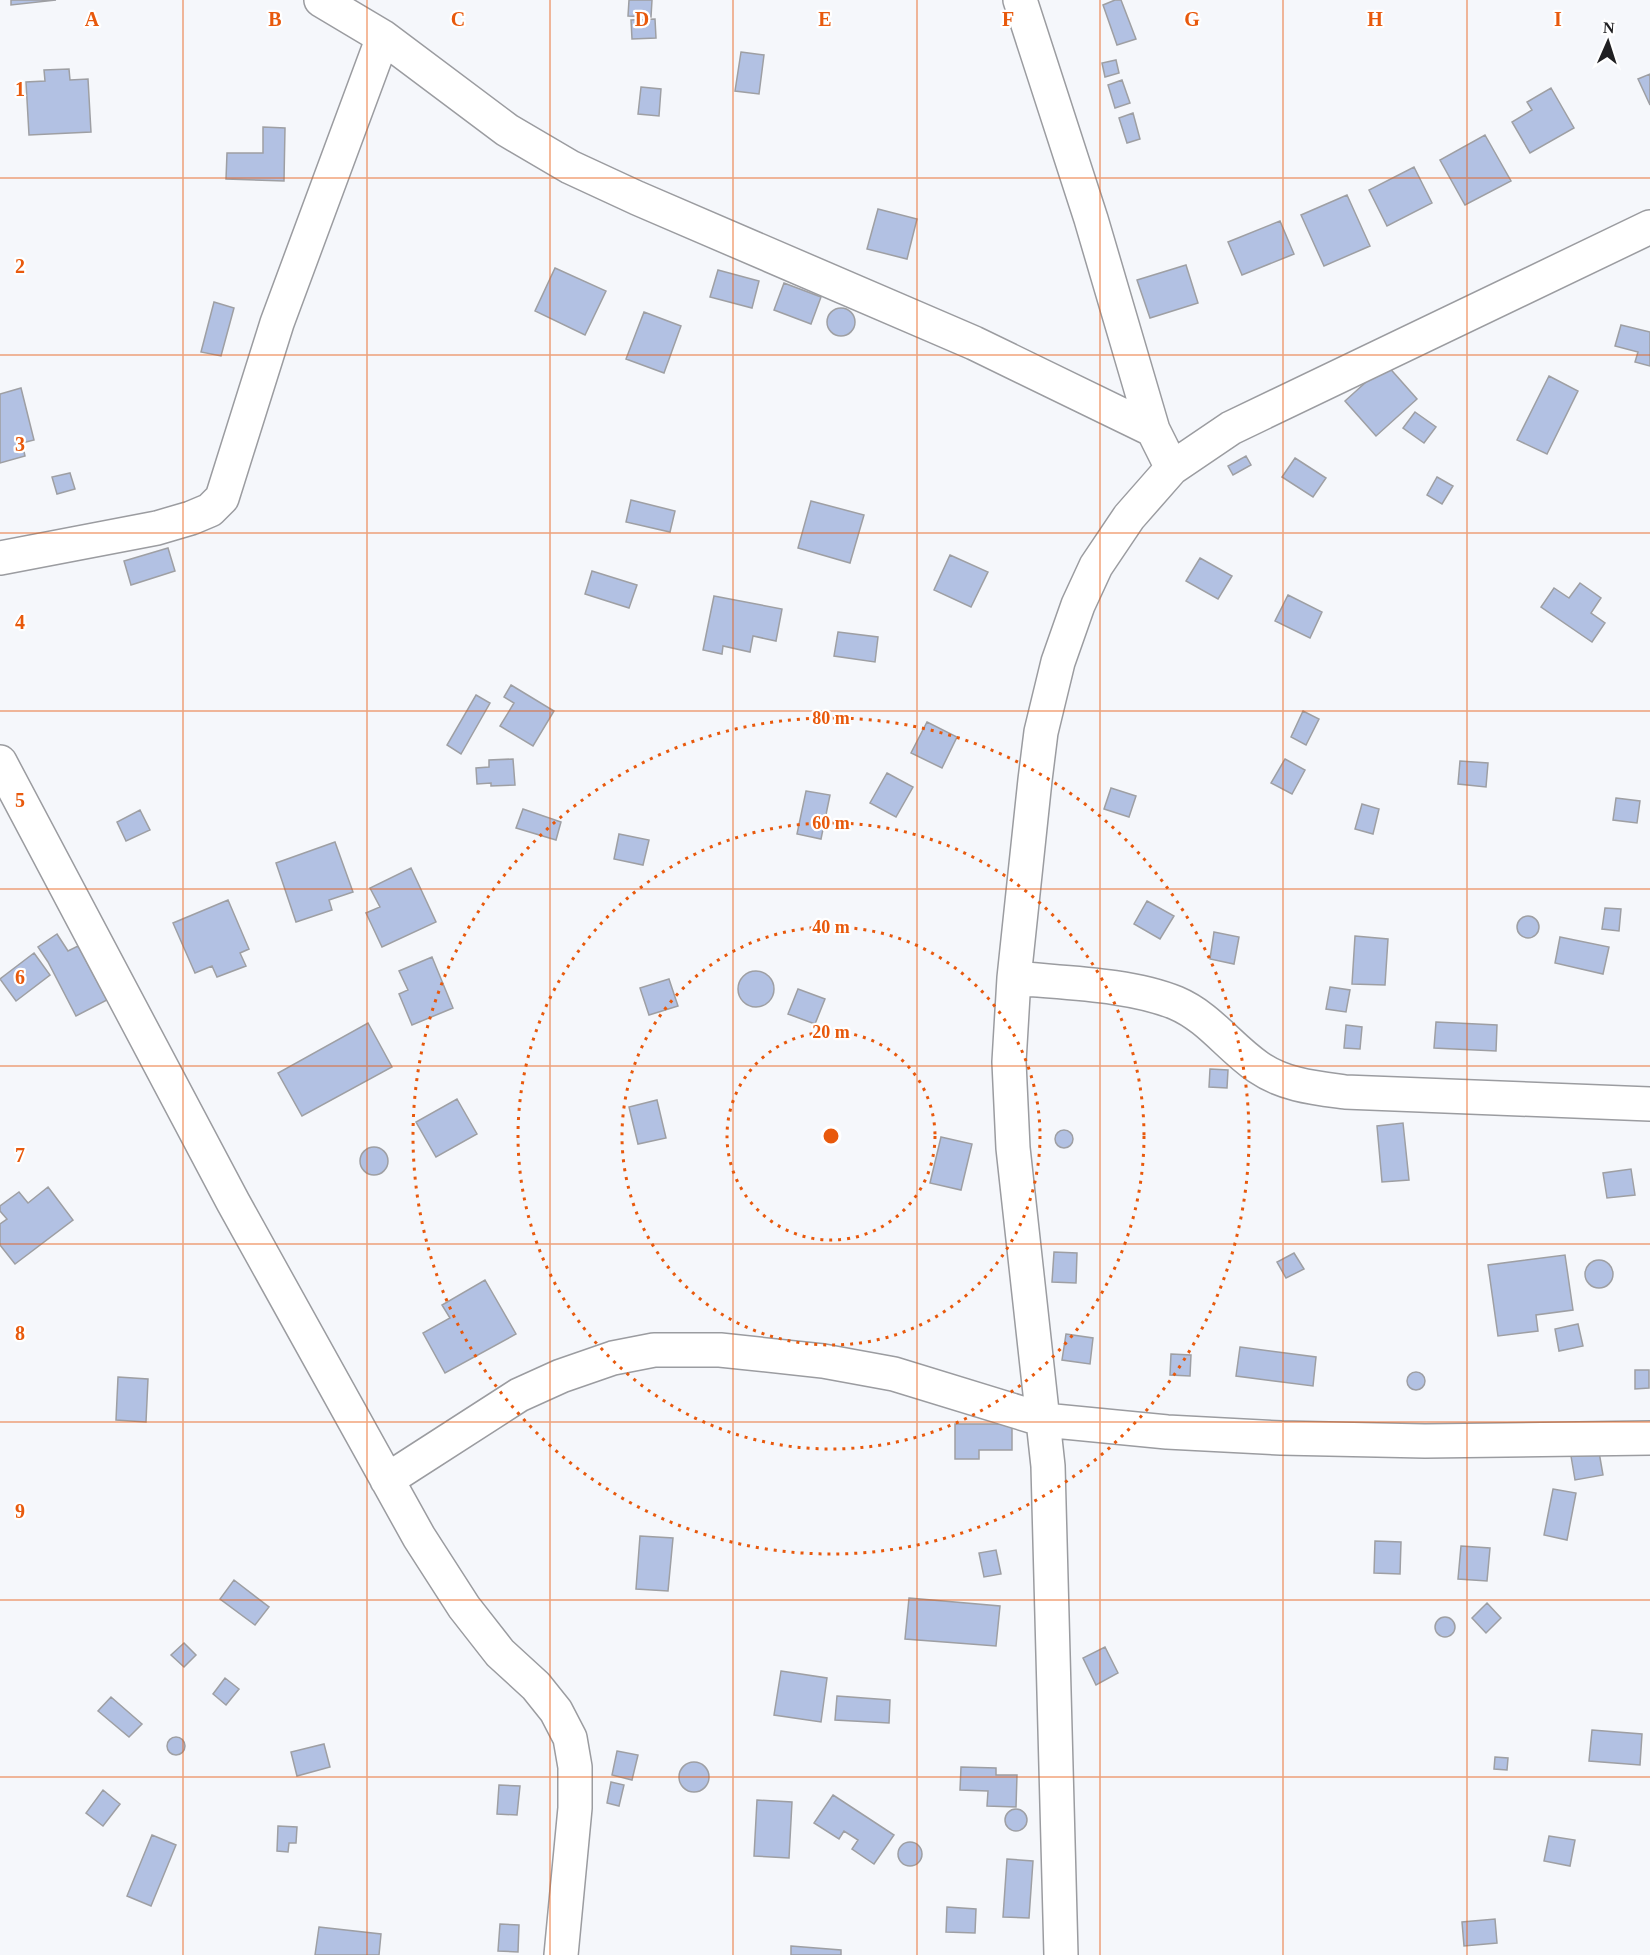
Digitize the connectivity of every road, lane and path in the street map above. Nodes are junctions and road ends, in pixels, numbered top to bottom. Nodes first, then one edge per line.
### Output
1 (321, 0) edge
2 (1020, 0) edge
3 (383, 37) junction
4 (1650, 227) edge
5 (1153, 430) junction
6 (1172, 468) junction
7 (0, 558) edge
8 (0, 762) edge
9 (1014, 978) junction
10 (1650, 1104) edge
11 (1044, 1420) junction
12 (1650, 1438) edge
13 (387, 1480) junction
14 (561, 1955) edge
15 (1061, 1955) edge

1 - 3 street
2 - 5 street
3 - 5 street
3 - 7 street
4 - 6 street
5 - 6 street
6 - 9 street
8 - 13 street
9 - 10 street
9 - 11 street
11 - 12 street
11 - 13 street
11 - 15 street
13 - 14 street

